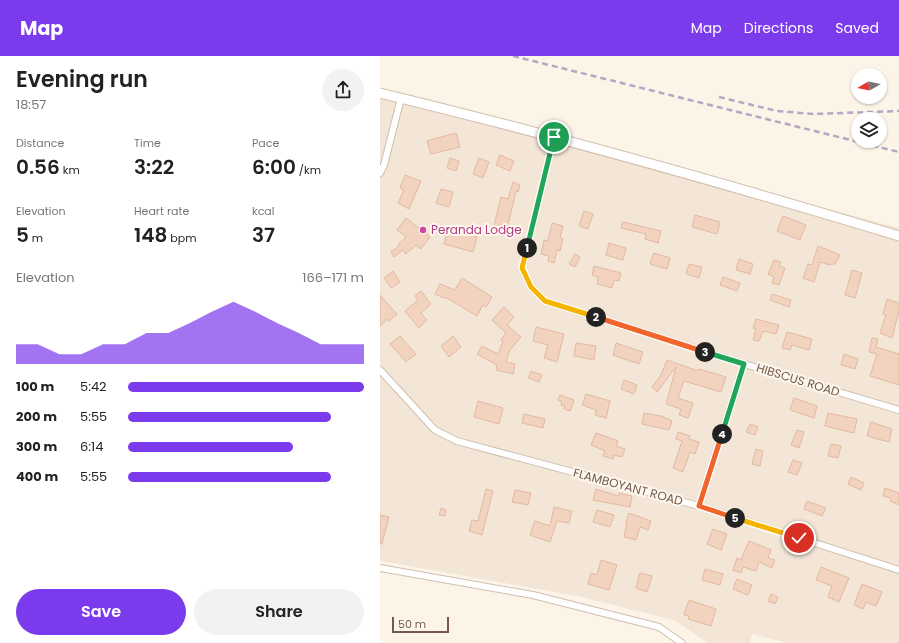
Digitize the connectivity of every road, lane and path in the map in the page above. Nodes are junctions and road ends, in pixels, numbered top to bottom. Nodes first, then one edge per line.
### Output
1 (380, 93) edge
2 (401, 98) junction
3 (554, 137) junction
4 (380, 173) edge
5 (899, 236) edge
6 (744, 364) junction
7 (380, 370) edge
8 (899, 410) edge
9 (699, 506) junction
10 (380, 568) edge
11 (899, 570) edge
12 (682, 643) edge

1 - 2 street
2 - 3 street
2 - 4 street
3 - 5 street
3 - 6 street, HIBSCUS ROAD
6 - 8 street, HIBSCUS ROAD
6 - 9 street
7 - 9 street, FLAMBOYANT ROAD
9 - 11 street, FLAMBOYANT ROAD
10 - 12 street

